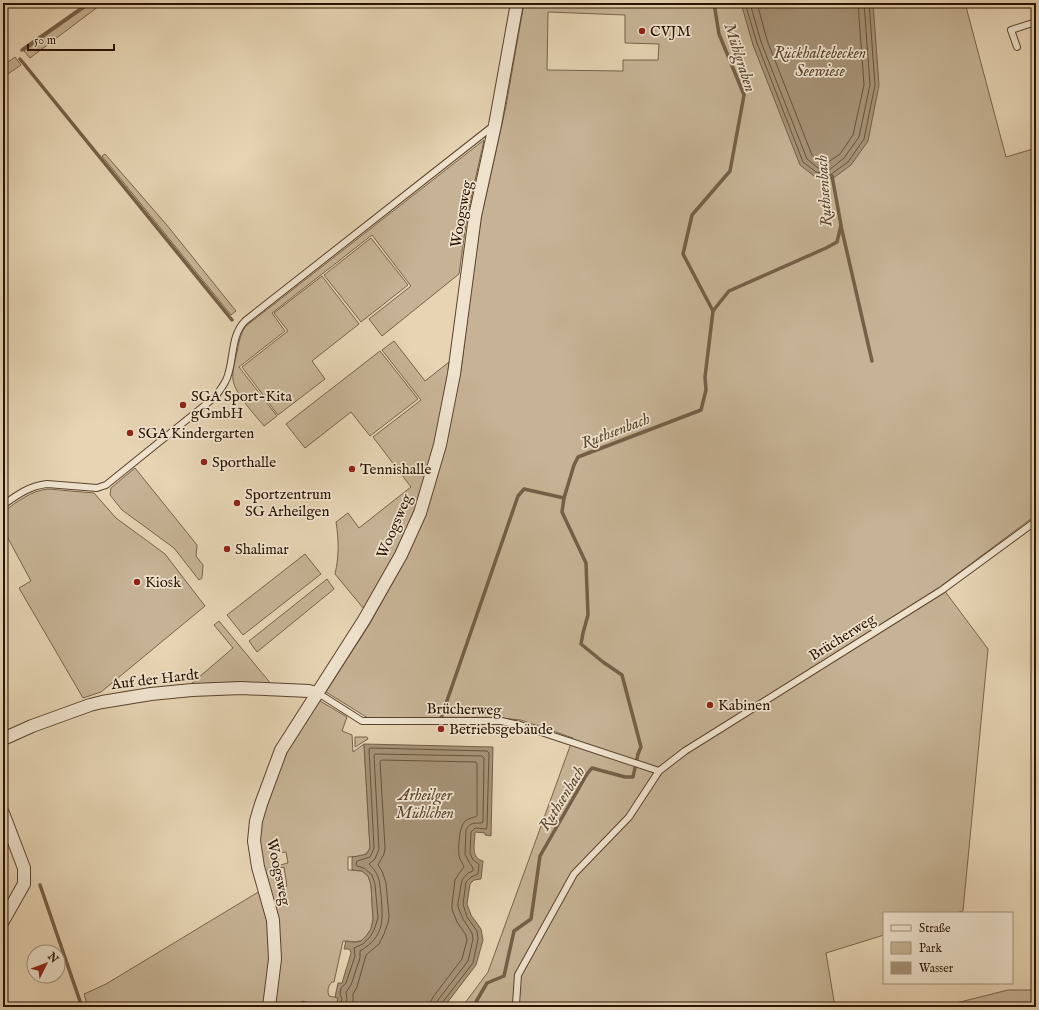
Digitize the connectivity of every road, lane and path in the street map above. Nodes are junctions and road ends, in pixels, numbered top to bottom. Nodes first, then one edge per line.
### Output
1 (517, 3) edge
2 (1036, 22) edge
3 (1017, 48) dead end
4 (496, 125) junction
5 (3, 506) edge
6 (1036, 521) edge
7 (318, 693) junction
8 (3, 738) edge
9 (659, 772) junction
10 (3, 813) edge
11 (3, 921) edge
12 (269, 1007) edge
13 (517, 1007) edge

1 - 4 street, Woogsweg
2 - 3 lane
4 - 5 lane
4 - 7 street, Woogsweg
6 - 9 lane, Brücherweg
7 - 8 street, Auf der Hardt
7 - 9 lane, Brücherweg
7 - 12 street, Woogsweg
9 - 13 lane, Brücherweg
10 - 11 street

